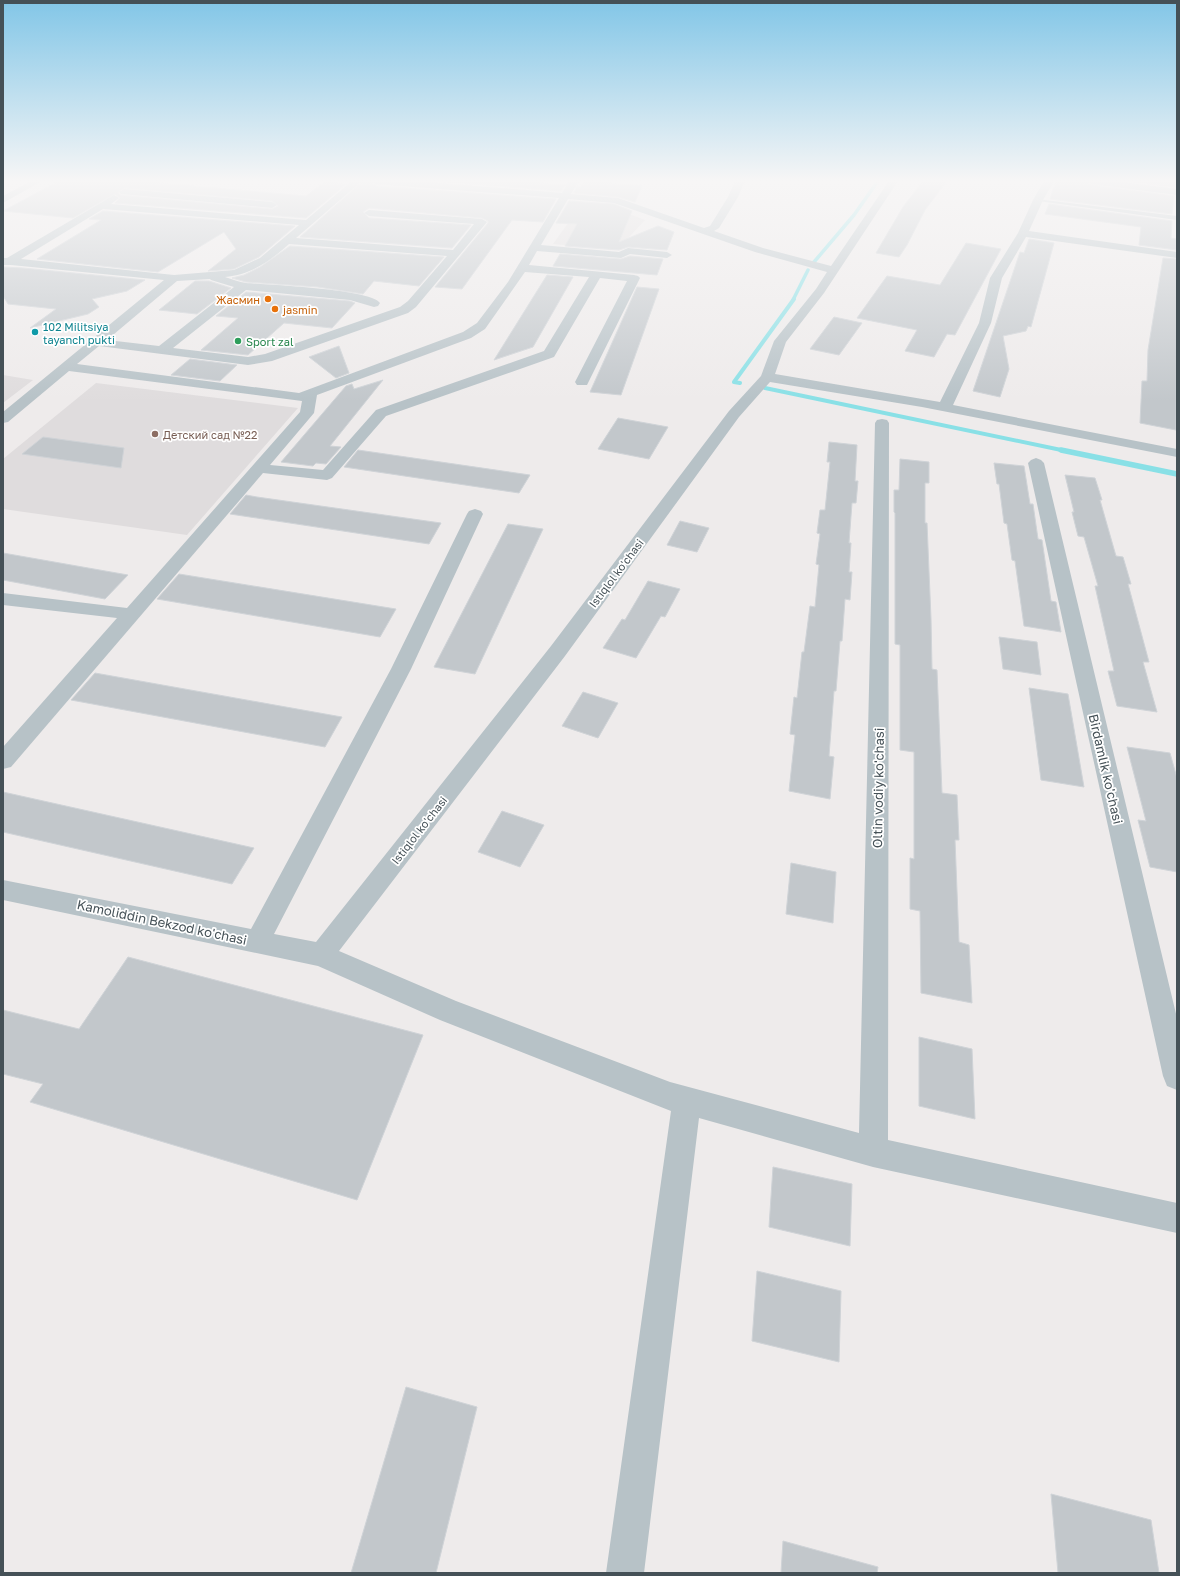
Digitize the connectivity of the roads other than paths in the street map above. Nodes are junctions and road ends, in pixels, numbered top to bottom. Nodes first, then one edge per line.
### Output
1 (18, 255) edge
2 (271, 255) edge
3 (454, 255) edge
4 (530, 255) edge
5 (663, 255) edge
6 (667, 255) dead end
7 (776, 255) edge
8 (844, 255) edge
9 (1011, 255) edge
10 (5, 262) edge
11 (522, 268) junction
12 (833, 270) junction
13 (596, 274) junction
14 (206, 276) junction
15 (174, 278) junction
16 (243, 286) junction
17 (374, 304) dead end
18 (96, 342) junction
19 (162, 350) junction
20 (66, 367) junction
21 (767, 377) junction
22 (582, 382) dead end
23 (311, 392) junction
24 (945, 407) junction
25 (3, 419) edge
26 (882, 423) dead end
27 (1177, 453) edge
28 (1036, 463) dead end
29 (258, 468) junction
30 (475, 514) dead end
31 (3, 599) edge
32 (131, 614) junction
33 (3, 760) edge
34 (3, 890) edge
35 (257, 942) junction
36 (321, 955) junction
37 (1177, 1076) edge
38 (687, 1101) junction
39 (872, 1152) junction
40 (1177, 1218) edge
41 (625, 1573) edge

1 - 10 street
2 - 14 street
3 - 19 street
4 - 11 street
5 - 6 street
7 - 12 street
8 - 12 street, Istiqlol ko'chasi
9 - 24 street
10 - 15 street
11 - 13 street
11 - 23 street
12 - 21 street, Istiqlol ko'chasi
13 - 22 street
13 - 29 street
14 - 15 street
14 - 16 street
15 - 18 street
16 - 17 street
16 - 19 street
18 - 19 street
18 - 20 street
20 - 23 street
20 - 25 street
21 - 24 street
21 - 36 street, Istiqlol ko'chasi
23 - 29 street
24 - 27 street
26 - 39 street, Oltin vodiy ko'chasi
28 - 37 street, Birdamlik ko'chasi
29 - 32 street
30 - 35 street
31 - 32 street
32 - 33 street
34 - 35 street, Kamoliddin Bekzod ko'chasi
35 - 36 street, Kamoliddin Bekzod ko'chasi
36 - 38 street, Kamoliddin Bekzod ko'chasi
38 - 39 street, Kamoliddin Bekzod ko'chasi
38 - 41 street
39 - 40 street, Kamoliddin Bekzod ko'chasi

